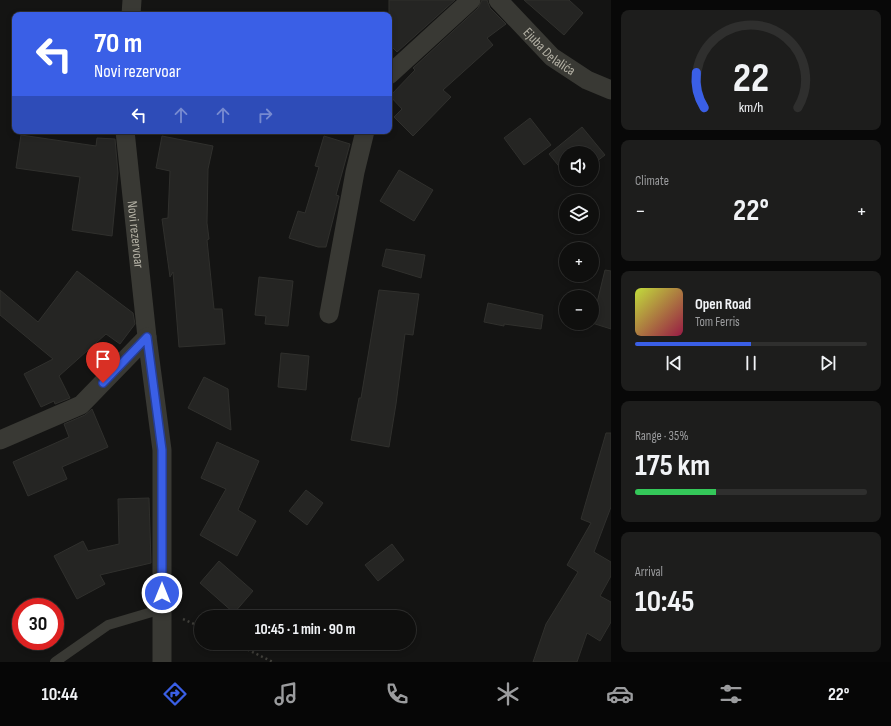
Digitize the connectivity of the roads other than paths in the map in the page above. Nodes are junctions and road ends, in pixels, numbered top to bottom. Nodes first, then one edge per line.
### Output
1 (132, 0) edge
2 (471, 0) edge
3 (498, 0) edge
4 (131, 12) edge
5 (392, 72) edge
6 (611, 90) edge
7 (125, 134) edge
8 (363, 134) edge
9 (329, 314) dead end
10 (147, 337) junction
11 (0, 440) edge
12 (162, 608) junction
13 (55, 662) edge
14 (162, 662) edge

1 - 4 street
2 - 5 street
3 - 6 street, Ejuba Delalića
7 - 10 street, Novi rezervoar
8 - 9 street
10 - 11 street
10 - 12 street, Novi rezervoar
12 - 13 lane
12 - 14 street, Novi rezervoar

